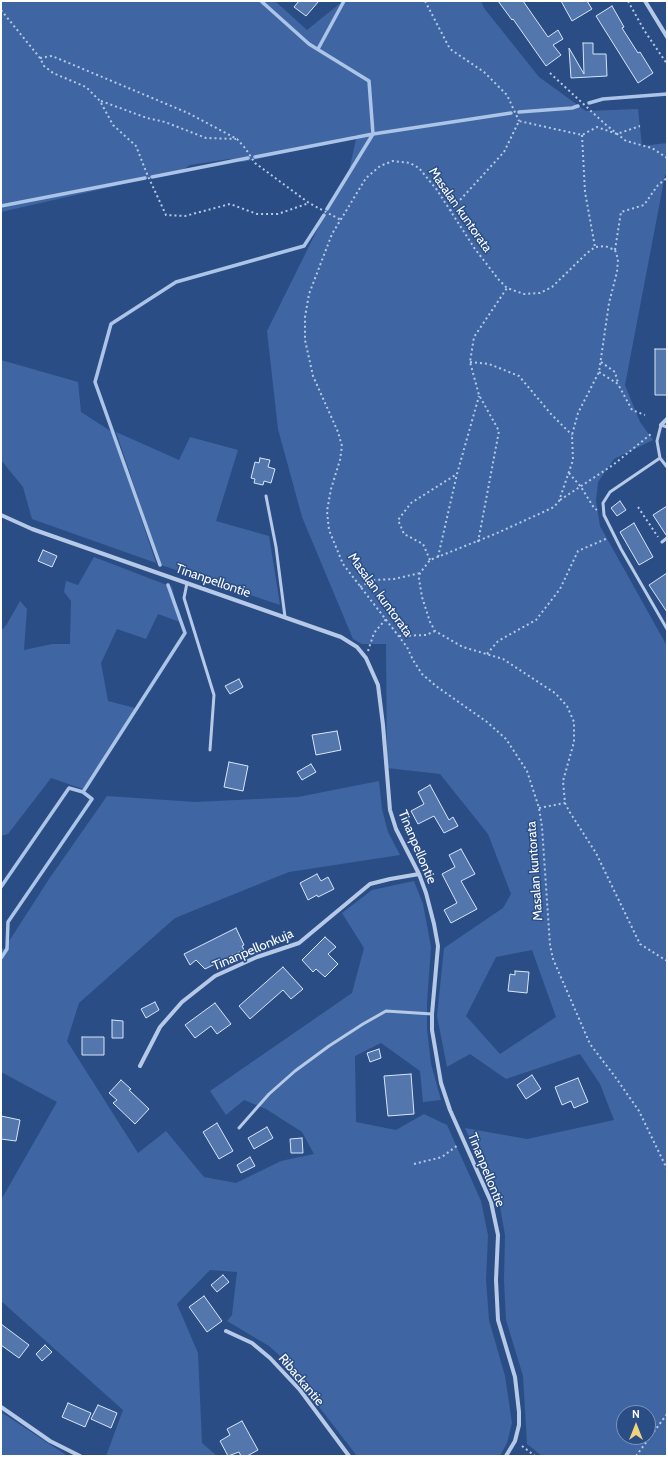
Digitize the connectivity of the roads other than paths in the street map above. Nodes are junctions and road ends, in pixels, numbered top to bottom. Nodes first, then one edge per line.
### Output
1 (645, 1) edge
2 (667, 37) edge
3 (667, 419) edge
4 (661, 425) junction
5 (667, 427) edge
6 (660, 458) junction
7 (667, 467) edge
8 (266, 496) dead end
9 (1, 515) edge
10 (667, 538) edge
11 (662, 542) road end
12 (187, 582) junction
13 (285, 617) junction
14 (667, 629) edge
15 (210, 750) dead end
16 (419, 874) junction
17 (432, 1014) junction
18 (140, 1066) dead end
19 (239, 1128) dead end
20 (226, 1331) dead end
21 (1, 1406) edge
22 (80, 1456) edge
23 (349, 1456) edge
24 (506, 1456) edge

1 - 2 street
3 - 4 street
4 - 5 lane
4 - 6 lane
6 - 7 lane
6 - 14 lane
8 - 13 lane
9 - 12 street, Tinanpellontie
10 - 11 lane
12 - 13 street, Tinanpellontie
12 - 15 lane
13 - 16 street, Tinanpellontie
16 - 17 street, Tinanpellontie
16 - 18 street, Tinanpellonkuja
17 - 19 lane
17 - 24 street, Tinanpellontie
20 - 23 street, Ribackantie
21 - 22 street

